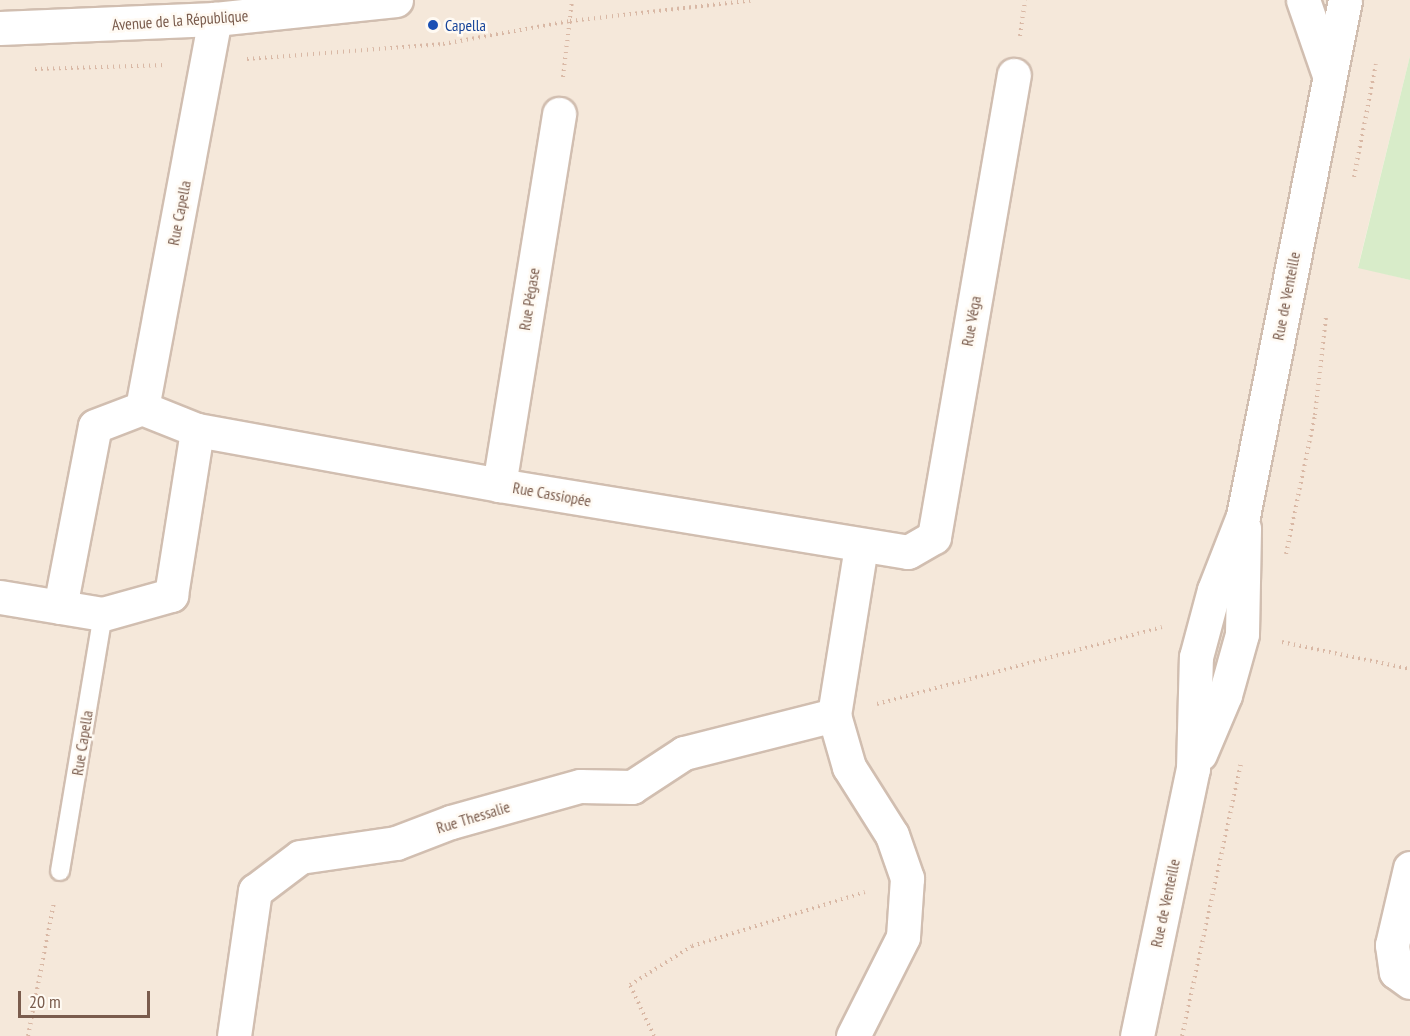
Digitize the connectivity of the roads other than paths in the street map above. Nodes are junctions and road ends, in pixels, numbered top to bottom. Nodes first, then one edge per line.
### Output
1 (396, 0) edge
2 (1304, 0) edge
3 (1345, 0) edge
4 (215, 19) junction
5 (0, 28) edge
6 (1014, 75) dead end
7 (1330, 77) junction
8 (559, 114) road end
9 (142, 408) junction
10 (197, 430) junction
11 (499, 485) junction
12 (1243, 516) junction
13 (861, 547) junction
14 (908, 552) joint
15 (0, 597) edge
16 (60, 607) junction
17 (103, 614) junction
18 (834, 715) junction
19 (1193, 769) junction
20 (1410, 868) edge
21 (60, 871) road end
22 (1410, 982) edge
23 (234, 1036) edge
24 (852, 1036) edge
25 (1137, 1036) edge

1 - 4 street, Avenue de la République
2 - 7 street, Rue de Venteille
3 - 7 street, Rue de Venteille
4 - 5 street, Avenue de la République
4 - 9 street, Rue Capella
6 - 14 street, Rue Véga
7 - 12 street, Rue de Venteille
8 - 11 street, Rue Pégase
9 - 10 street
9 - 16 street
10 - 11 street, Rue Cassiopée
10 - 17 street
11 - 13 street, Rue Cassiopée
12 - 19 street, Rue de Venteille
12 - 19 street, Rue de Venteille
13 - 14 street, Rue Cassiopée
13 - 18 street
15 - 16 street
16 - 17 street
17 - 21 lane, Rue Capella
18 - 23 street, Rue Thessalie
18 - 24 street
19 - 25 street, Rue de Venteille
20 - 22 street

